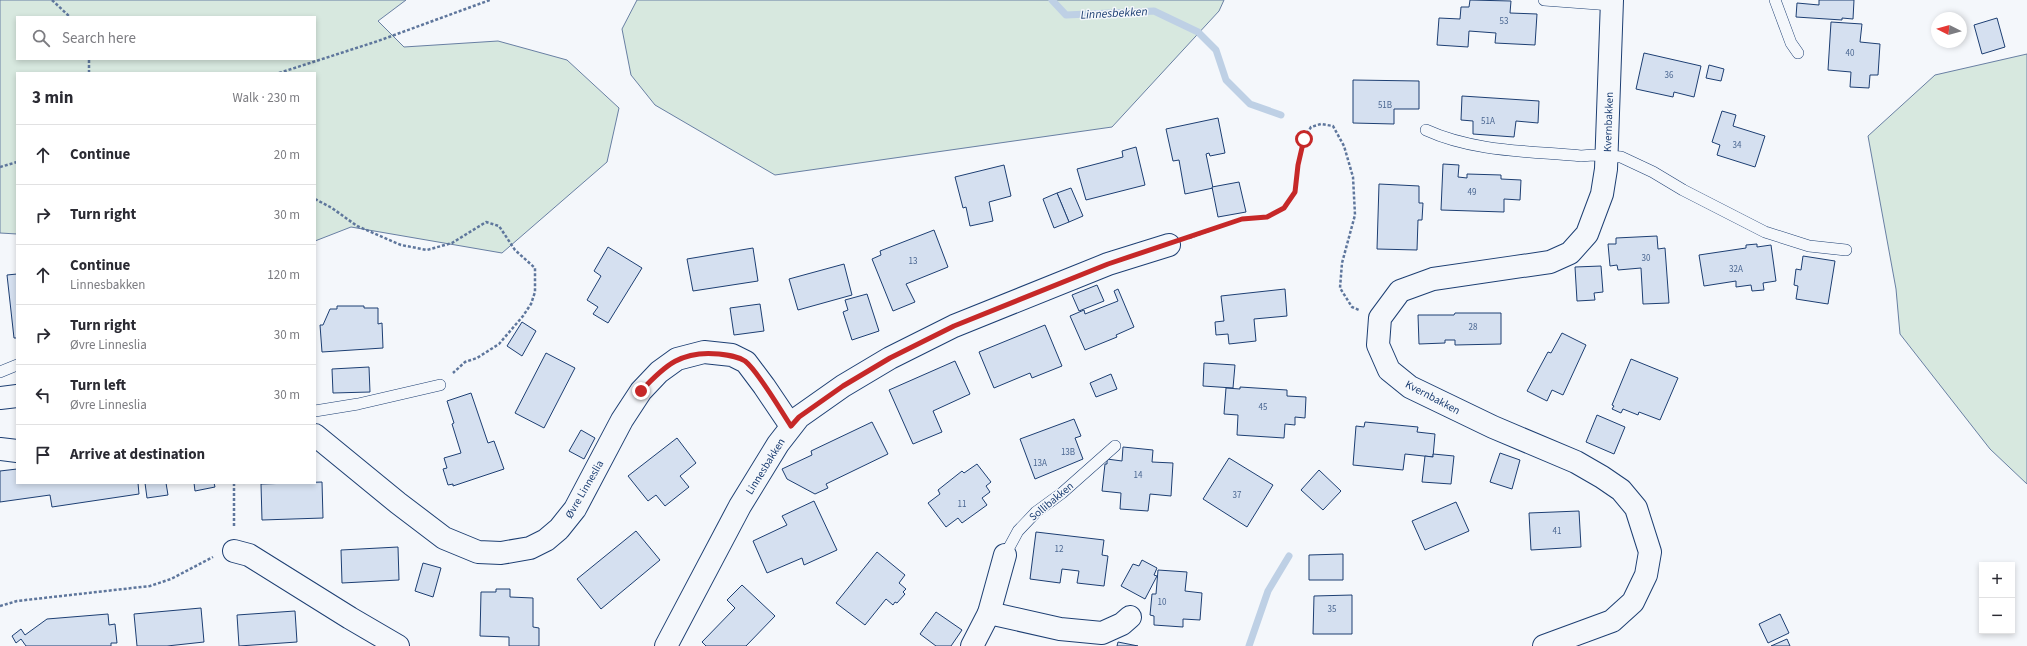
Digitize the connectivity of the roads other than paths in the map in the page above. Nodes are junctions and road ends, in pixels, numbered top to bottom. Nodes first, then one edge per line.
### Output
1 (1544, 0) edge
2 (1775, 0) edge
3 (1612, 3) edge
4 (1798, 53) dead end
5 (1426, 130) dead end
6 (1607, 156) junction
7 (1169, 244) road end
8 (1846, 250) dead end
9 (16, 365) edge
10 (0, 372) edge
11 (440, 385) road end
12 (16, 396) edge
13 (0, 398) edge
14 (316, 411) edge
15 (791, 426) junction
16 (316, 436) edge
17 (1115, 446) dead end
18 (0, 449) edge
19 (16, 451) edge
20 (234, 551) road end
21 (1005, 555) joint
22 (989, 613) junction
23 (1130, 617) dead end
24 (398, 646) edge
25 (666, 646) edge
26 (972, 646) edge
27 (1544, 646) edge

1 - 3 lane
2 - 4 lane
3 - 6 street, Kvernbakken
5 - 6 lane
6 - 8 lane
6 - 27 street, Kvernbakken
7 - 15 street, Linnesbakken
9 - 10 lane
11 - 14 lane
12 - 13 street
15 - 16 street, Øvre Linneslia
15 - 25 street, Linnesbakken
17 - 21 lane, Sollibakken
18 - 19 street
20 - 24 street
21 - 22 street, Sollibakken
22 - 23 street
22 - 26 street, Sollibakken

